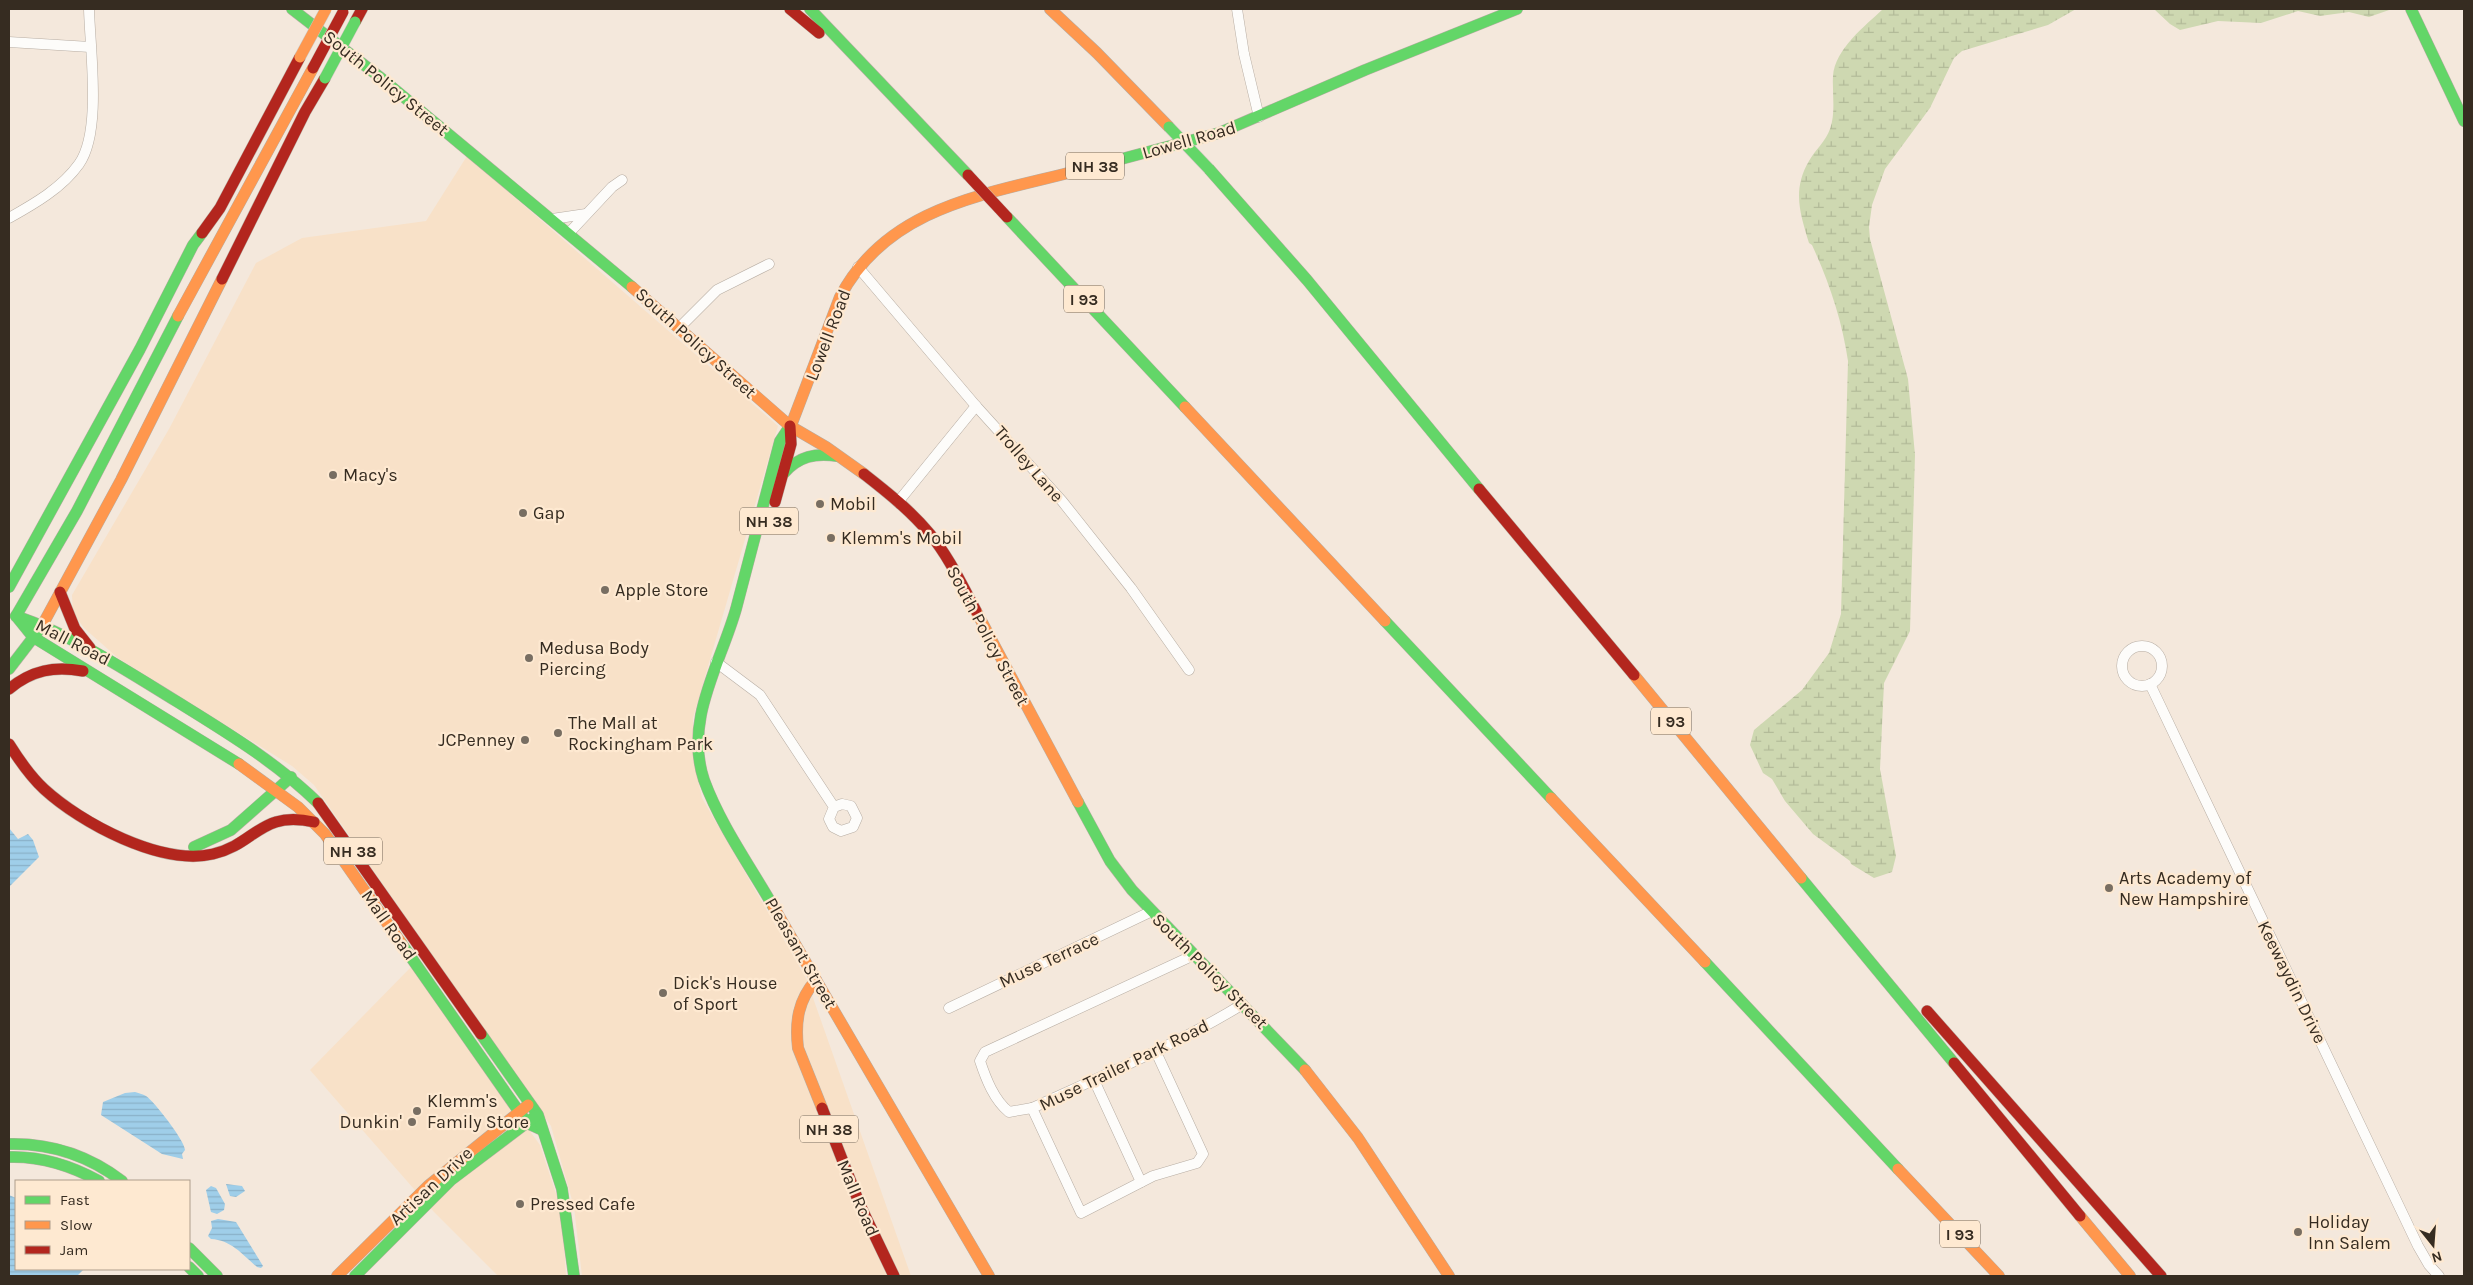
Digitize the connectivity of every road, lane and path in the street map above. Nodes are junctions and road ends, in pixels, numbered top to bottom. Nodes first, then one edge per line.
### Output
1 (89, 9) edge
2 (292, 9) edge
3 (326, 9) edge
4 (362, 9) edge
5 (790, 9) edge
6 (810, 9) edge
7 (1050, 9) edge
8 (1238, 9) edge
9 (1517, 9) edge
10 (2411, 9) edge
11 (344, 10) edge
12 (9, 42) edge
13 (90, 46) junction
14 (891, 93) junction
15 (1259, 117) junction
16 (2464, 121) edge
17 (622, 180) dead end
18 (220, 208) junction
19 (586, 214) junction
20 (9, 218) edge
21 (552, 219) junction
22 (569, 233) junction
23 (769, 264) dead end
24 (858, 267) junction
25 (199, 276) junction
26 (680, 327) junction
27 (976, 406) junction
28 (790, 426) junction
29 (837, 456) junction
30 (784, 473) junction
31 (898, 502) junction
32 (9, 587) edge
33 (60, 592) junction
34 (735, 611) junction
35 (12, 620) edge
36 (43, 624) junction
37 (33, 637) junction
38 (90, 648) junction
39 (716, 662) junction
40 (9, 670) edge
41 (1189, 670) dead end
42 (93, 674) junction
43 (2150, 684) dead end
44 (9, 689) edge
45 (9, 744) edge
46 (291, 777) junction
47 (278, 789) junction
48 (834, 807) dead end
49 (314, 822) junction
50 (163, 852) junction
51 (1792, 865) junction
52 (1150, 912) junction
53 (1194, 955) junction
54 (816, 980) junction
55 (1243, 1004) junction
56 (948, 1008) dead end
57 (1156, 1052) junction
58 (1094, 1080) junction
59 (531, 1103) junction
60 (1032, 1108) junction
61 (519, 1112) junction
62 (538, 1114) junction
63 (527, 1123) junction
64 (540, 1129) junction
65 (9, 1144) edge
66 (9, 1157) edge
67 (97, 1180) edge
68 (121, 1180) edge
69 (1141, 1182) junction
70 (190, 1249) edge
71 (217, 1276) edge
72 (337, 1276) edge
73 (355, 1276) edge
74 (574, 1276) edge
75 (894, 1276) edge
76 (989, 1276) edge
77 (1449, 1276) edge
78 (1999, 1276) edge
79 (2130, 1276) edge
80 (2161, 1276) edge
81 (2439, 1276) edge

1 - 13 street
2 - 21 main road, South Policy Street
3 - 18 main road, bridge
4 - 33 main road, bridge
5 - 14 main road
6 - 14 main road, I 93
7 - 51 main road, I 93, bridge
8 - 15 street
9 - 15 main road, Lowell Road / NH 38
10 - 16 main road
11 - 25 main road, bridge
12 - 13 street
13 - 20 street
14 - 78 main road, I 93, bridge
15 - 24 main road, Lowell Road / NH 38
17 - 19 street
18 - 25 main road
18 - 32 main road
19 - 21 street
19 - 22 street
21 - 22 main road, South Policy Street
22 - 26 main road, South Policy Street
23 - 26 street
24 - 27 street, Trolley Lane
24 - 28 main road, Lowell Road / NH 38
25 - 35 main road
26 - 28 main road, South Policy Street
27 - 31 street
27 - 41 street, Trolley Lane
28 - 29 main road, South Policy Street
28 - 30 main road, Pleasant Street / NH 38
28 - 34 main road, Pleasant Street / NH 38
29 - 30 main road
29 - 31 main road, South Policy Street
30 - 34 main road, Pleasant Street / NH 38
31 - 52 main road, South Policy Street
33 - 36 main road
33 - 38 main road
34 - 39 main road, Pleasant Street / NH 38
35 - 36 main road, Mall Road / NH 38
35 - 37 main road, Mall Road
36 - 37 main road
36 - 38 main road, Mall Road / NH 38
37 - 40 main road
37 - 42 main road, Mall Road / NH 38
38 - 46 main road, Mall Road / NH 38
39 - 48 street
39 - 54 main road, Pleasant Street / NH 38
42 - 44 main road
42 - 47 main road, Mall Road / NH 38
43 - 81 street, Keewaydin Drive
45 - 50 main road
46 - 47 main road
46 - 59 main road, Mall Road / NH 38
47 - 49 main road, Mall Road / NH 38
47 - 50 main road
49 - 50 main road
49 - 61 main road, Mall Road / NH 38
51 - 79 main road, I 93
51 - 80 main road
52 - 53 main road, South Policy Street
52 - 56 street, Muse Terrace
53 - 55 main road, South Policy Street
53 - 60 street
54 - 75 main road, Mall Road / NH 38
54 - 76 main road, Pleasant Street
55 - 57 street, Muse Trailer Park Road
55 - 77 main road, South Policy Street
57 - 58 street, Muse Trailer Park Road
57 - 69 street
58 - 60 street, Muse Trailer Park Road
58 - 69 street
59 - 61 main road, Artisan Drive
59 - 62 main road, Mall Road / NH 38
60 - 69 street, Muse Trailer Park Road
61 - 63 main road, Mall Road / NH 38
61 - 72 main road, Artisan Drive
62 - 63 main road, Artisan Drive
62 - 64 main road, Mall Road / NH 38
63 - 64 main road, Mall Road / NH 38
63 - 73 main road, Artisan Drive
64 - 74 main road, Mall Road / NH 38
65 - 68 main road
66 - 67 main road
70 - 71 main road

